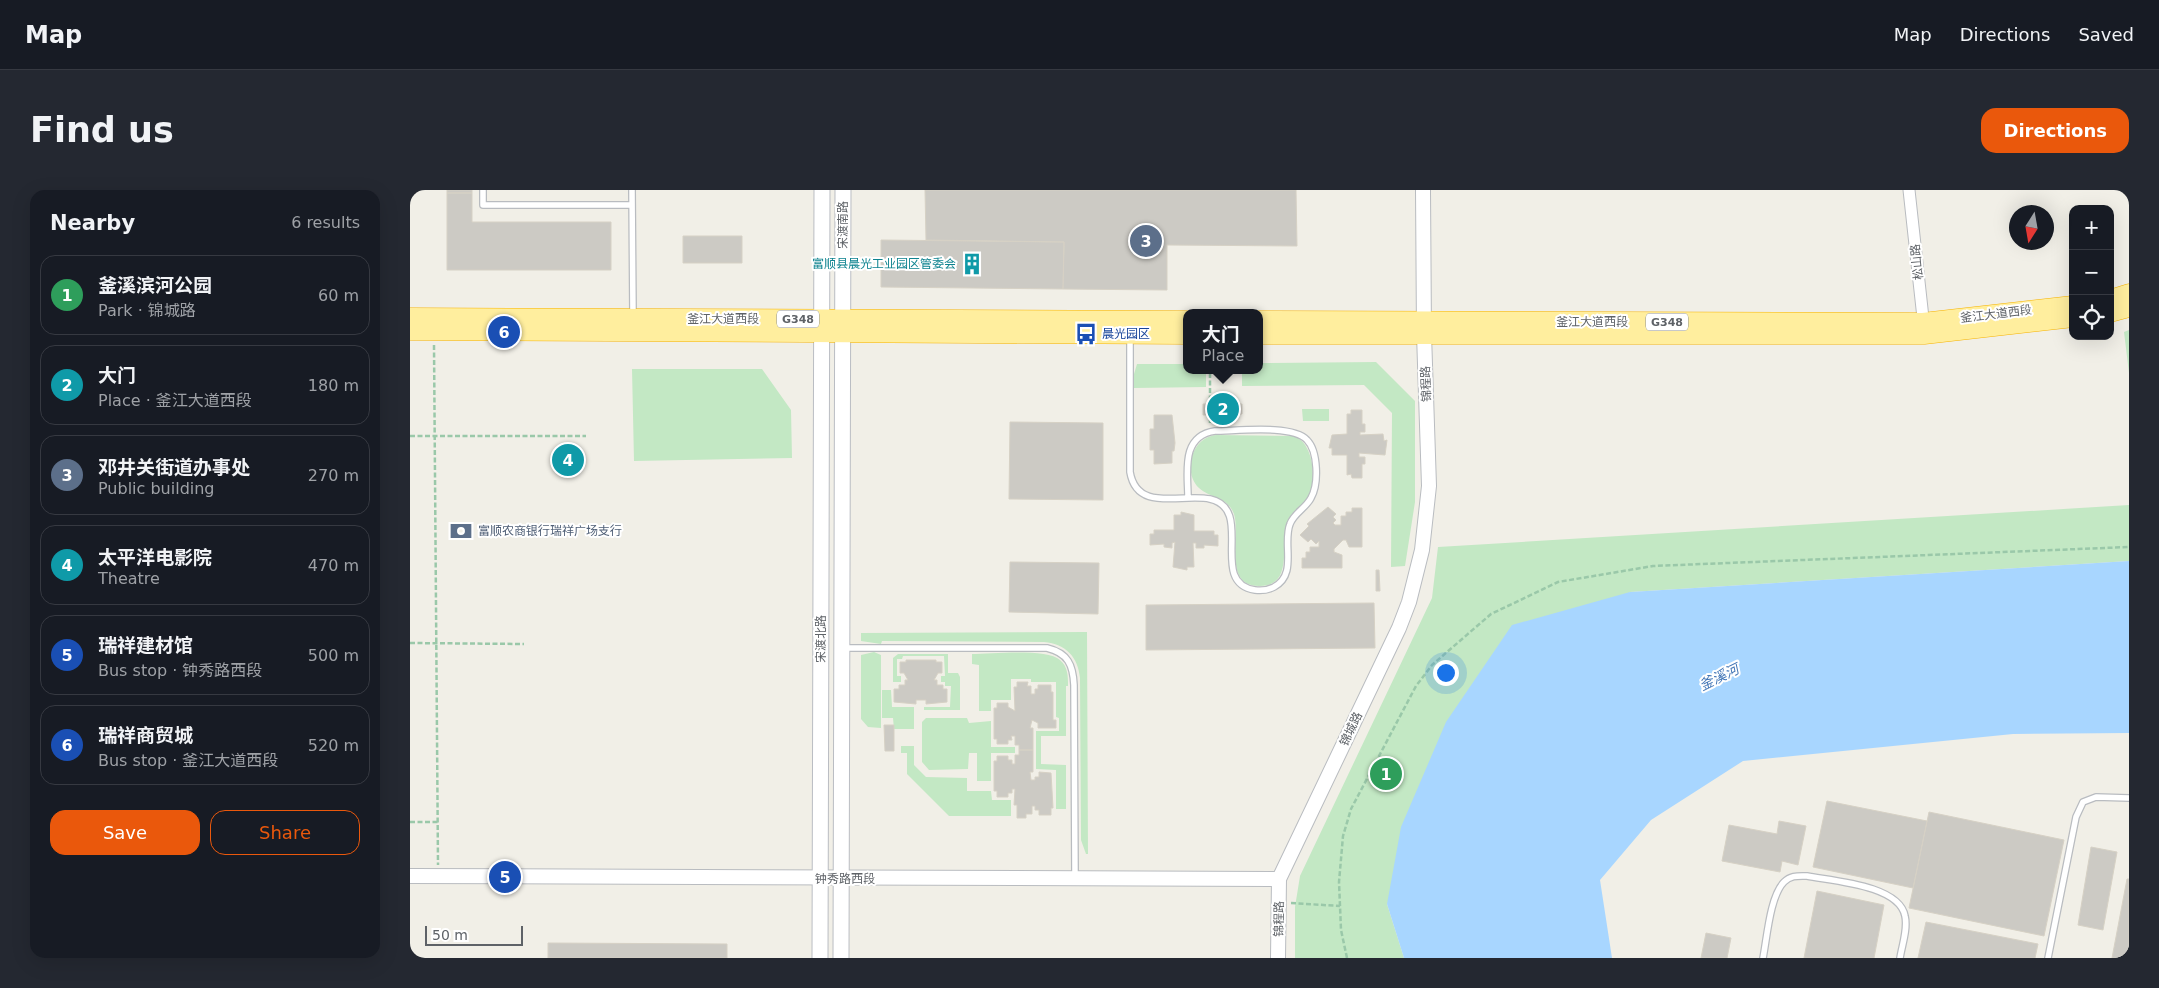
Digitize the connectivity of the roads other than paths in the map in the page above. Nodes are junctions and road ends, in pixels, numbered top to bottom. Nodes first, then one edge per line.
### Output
1 (483, 190) edge
2 (632, 190) edge
3 (822, 190) edge
4 (843, 190) edge
5 (1423, 190) edge
6 (1908, 190) edge
7 (632, 205) junction
8 (2129, 293) edge
9 (2114, 298) edge
10 (2069, 306) edge
11 (2129, 308) edge
12 (2114, 312) edge
13 (410, 317) edge
14 (633, 318) junction
15 (2069, 318) edge
16 (1183, 320) edge
17 (1263, 320) edge
18 (822, 326) junction
19 (842, 326) junction
20 (1424, 327) junction
21 (1924, 329) junction
22 (410, 332) edge
23 (1130, 334) junction
24 (1183, 335) edge
25 (1263, 335) edge
26 (1188, 498) junction
27 (1416, 576) joint
28 (842, 648) junction
29 (2129, 798) edge
30 (410, 876) edge
31 (842, 878) junction
32 (821, 879) junction
33 (1075, 879) junction
34 (1279, 879) junction
35 (820, 958) edge
36 (841, 958) edge
37 (1278, 958) edge
38 (1763, 958) edge
39 (1900, 958) edge
40 (2048, 958) edge

1 - 7 lane
2 - 7 lane
3 - 18 main road, 宋渡南路
4 - 19 main road, 宋渡南路
5 - 20 street, 锦程路
6 - 21 street, 松山路
7 - 14 lane
8 - 9 highway
10 - 21 highway, 釜江大道西段 / G348
11 - 12 highway
13 - 14 highway, 釜江大道西段 / G348
14 - 18 highway, 釜江大道西段 / G348
15 - 21 highway, 釜江大道西段 / G348
16 - 19 highway, 釜江大道西段 / G348
17 - 20 highway, 釜江大道西段 / G348
18 - 19 highway, 釜江大道西段 / G348
18 - 22 highway, 釜江大道西段 / G348
18 - 32 main road, 宋渡北路
19 - 23 highway, 釜江大道西段 / G348
19 - 28 main road, 宋渡北路
20 - 21 highway, 釜江大道西段 / G348
20 - 25 highway, 釜江大道西段 / G348
20 - 27 street, 锦程路
23 - 24 highway, 釜江大道西段 / G348
23 - 26 lane
26 - 26 lane
27 - 34 street, 锦城路
28 - 31 main road, 宋渡北路
28 - 33 lane
29 - 40 lane
30 - 32 street, 钟秀路西段
31 - 32 street, 钟秀路西段
31 - 33 street, 钟秀路西段
31 - 36 main road, 宋渡北路
32 - 35 main road, 宋渡北路
33 - 34 street, 钟秀路西段
34 - 37 street, 锦程路
38 - 39 lane

